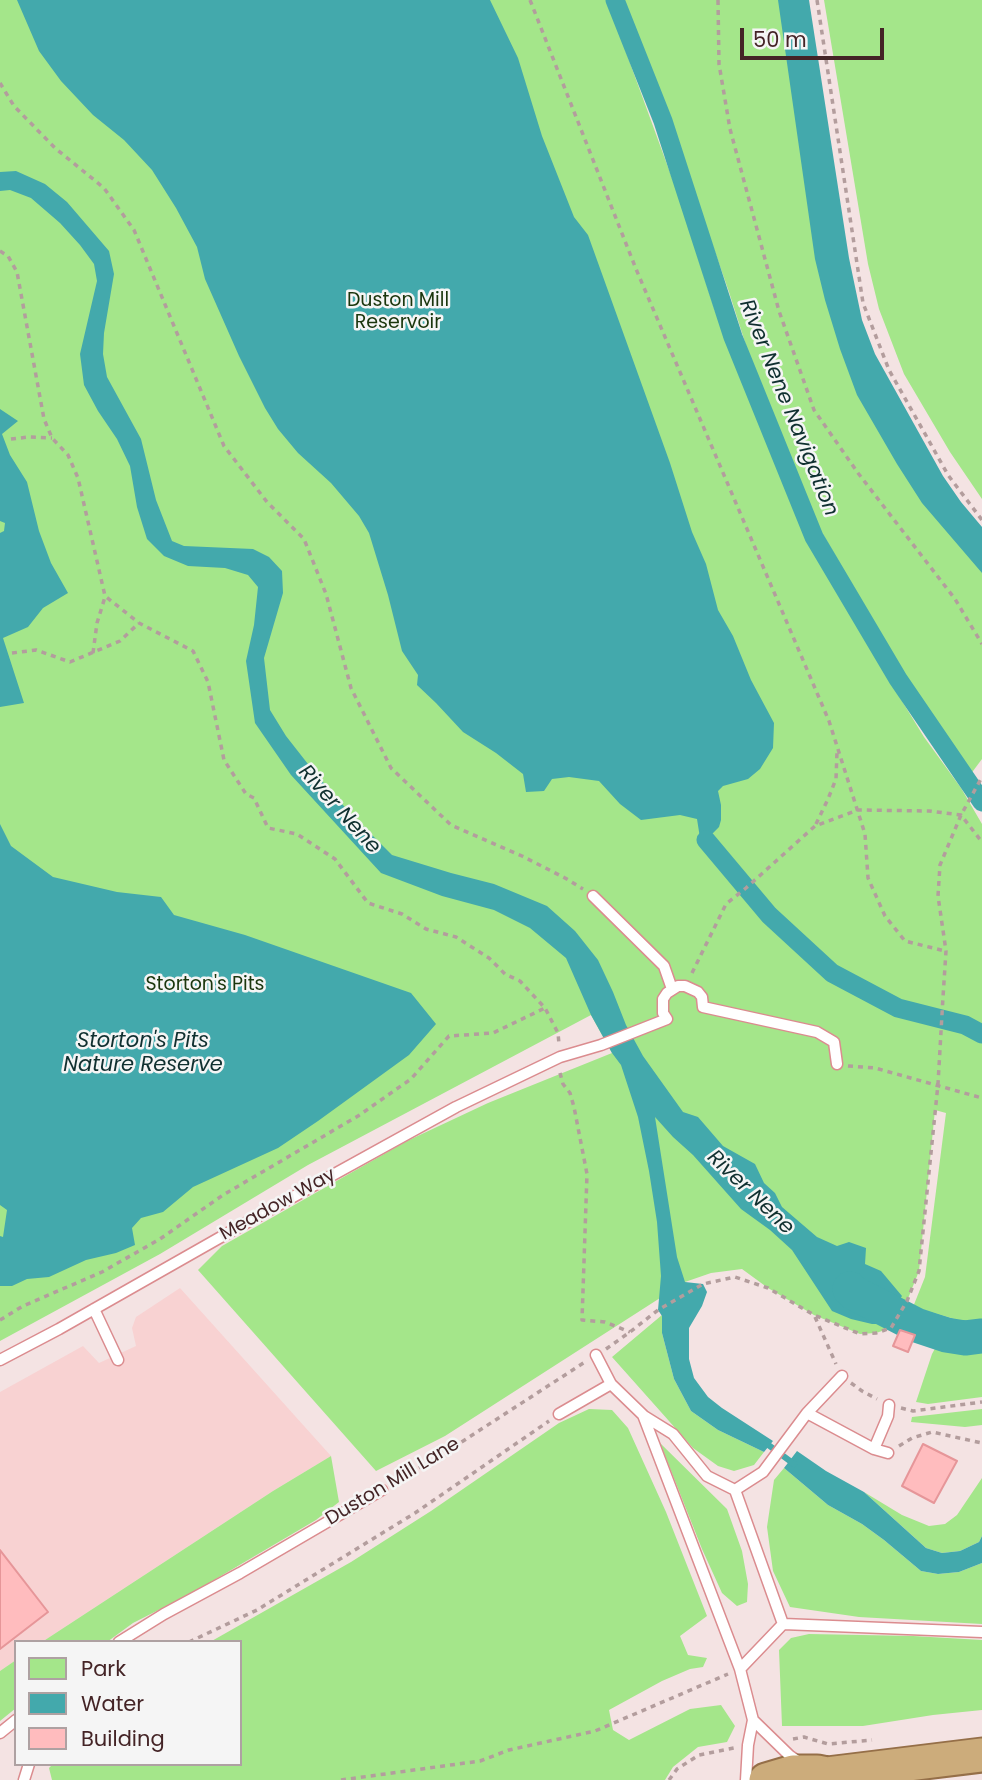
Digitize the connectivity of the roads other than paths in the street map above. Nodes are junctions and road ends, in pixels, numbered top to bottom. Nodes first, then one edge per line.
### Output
1 (593, 896) road end
2 (672, 989) junction
3 (837, 1064) road end
4 (94, 1309) junction
5 (596, 1355) road end
6 (0, 1360) edge
7 (118, 1360) dead end
8 (842, 1376) road end
9 (611, 1384) junction
10 (889, 1405) road end
11 (807, 1413) junction
12 (559, 1414) road end
13 (643, 1415) junction
14 (874, 1449) junction
15 (888, 1453) road end
16 (382, 1490) road end
17 (735, 1490) junction
18 (783, 1624) junction
19 (982, 1632) edge
20 (122, 1640) edge
21 (740, 1669) junction
22 (752, 1720) junction
23 (14, 1722) edge
24 (0, 1733) edge
25 (982, 1755) edge
26 (828, 1775) edge
27 (746, 1780) edge
28 (766, 1780) edge

1 - 2 lane
2 - 3 lane
2 - 4 lane, Meadow Way
4 - 6 lane, Meadow Way
4 - 7 lane
5 - 9 lane
8 - 11 lane
9 - 12 lane
9 - 13 lane
10 - 14 lane
11 - 14 lane
11 - 17 lane
13 - 17 lane
13 - 21 lane
14 - 15 lane
16 - 20 lane, Duston Mill Lane
17 - 18 lane
18 - 19 lane
18 - 21 lane
21 - 22 lane
22 - 26 lane
22 - 27 lane
23 - 24 lane
25 - 26 highway
26 - 28 highway

